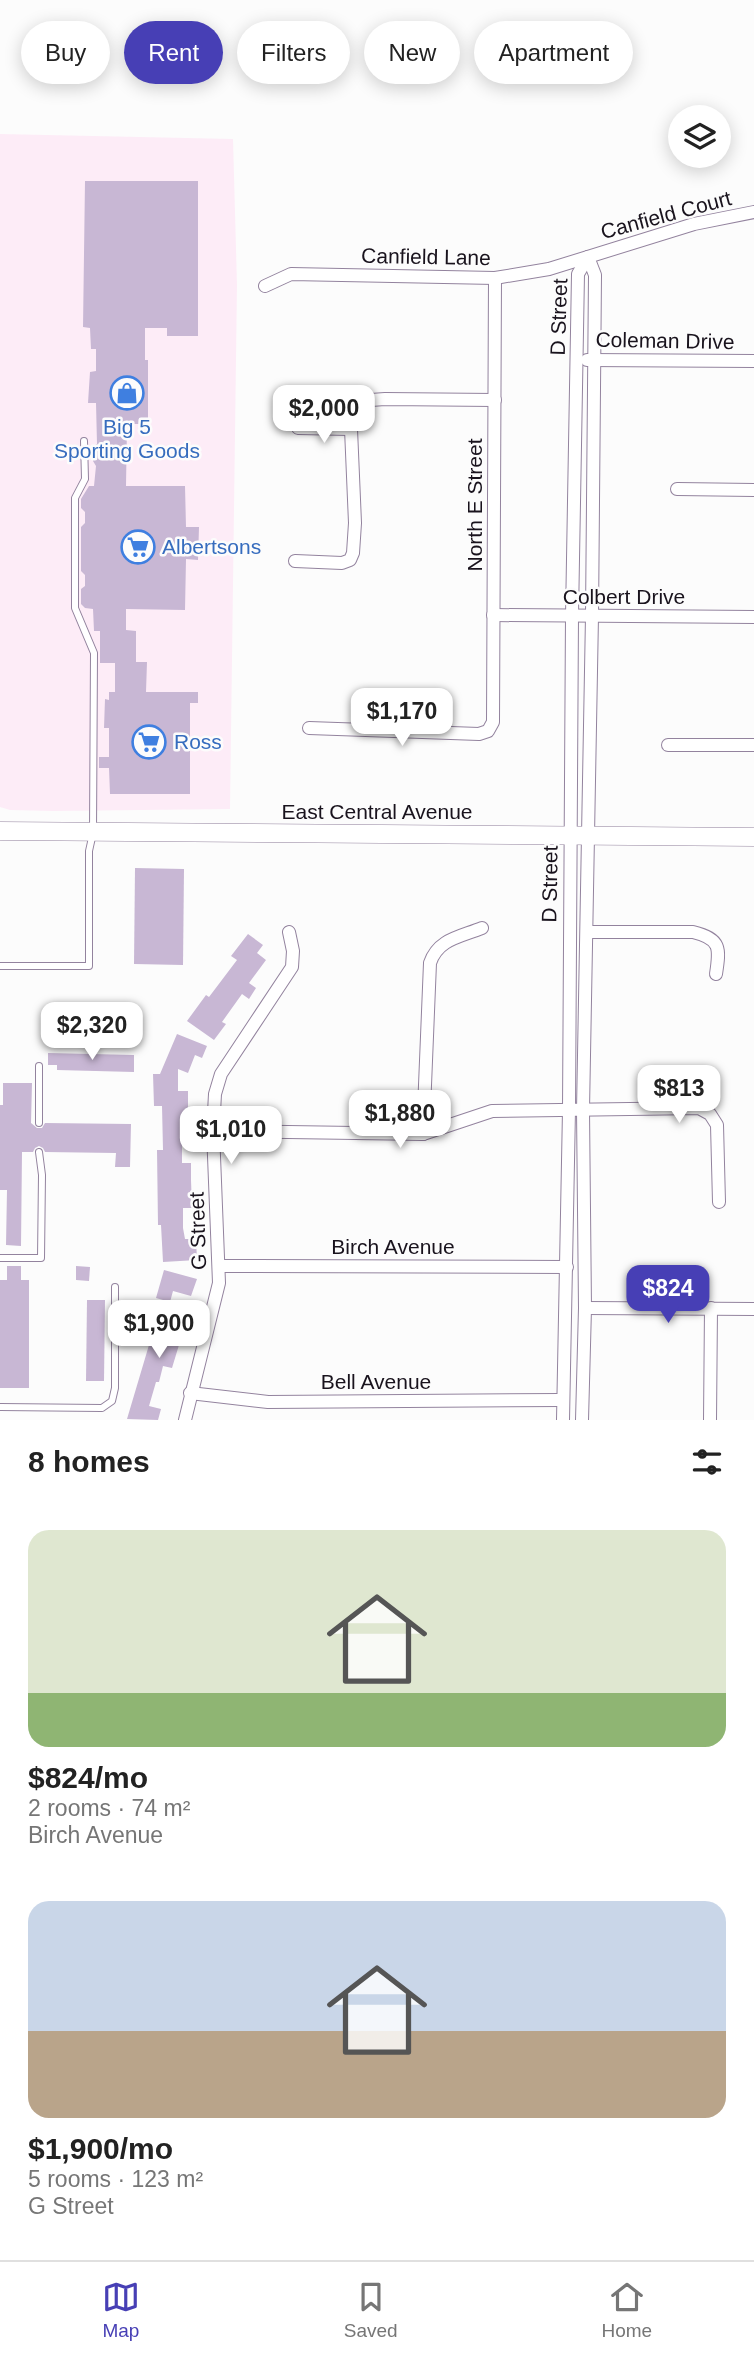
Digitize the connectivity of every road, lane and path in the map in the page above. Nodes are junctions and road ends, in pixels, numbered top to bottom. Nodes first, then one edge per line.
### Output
1 (754, 212) edge
2 (588, 257) junction
3 (495, 278) junction
4 (265, 286) dead end
5 (577, 360) junction
6 (594, 360) junction
7 (754, 362) edge
8 (495, 400) junction
9 (298, 428) dead end
10 (351, 429) junction
11 (84, 441) dead end
12 (677, 489) dead end
13 (754, 490) edge
14 (295, 561) dead end
15 (493, 615) junction
16 (572, 616) junction
17 (592, 616) junction
18 (754, 617) edge
19 (309, 728) dead end
20 (668, 745) dead end
21 (754, 745) edge
22 (0, 831) edge
23 (93, 833) junction
24 (569, 836) junction
25 (588, 837) junction
26 (754, 838) edge
27 (482, 928) dead end
28 (289, 932) dead end
29 (587, 932) junction
30 (0, 966) edge
31 (716, 974) dead end
32 (38, 1066) dead end
33 (569, 1110) junction
34 (583, 1110) junction
35 (39, 1123) dead end
36 (213, 1131) junction
37 (424, 1134) junction
38 (39, 1152) dead end
39 (719, 1202) dead end
40 (0, 1258) edge
41 (220, 1266) junction
42 (567, 1267) junction
43 (114, 1287) dead end
44 (585, 1308) junction
45 (711, 1308) junction
46 (754, 1308) edge
47 (190, 1393) junction
48 (562, 1400) junction
49 (0, 1407) edge
50 (185, 1420) edge
51 (563, 1420) edge
52 (582, 1420) edge
53 (710, 1420) edge

1 - 2 street, Canfield Court
2 - 3 street, Canfield Lane
2 - 5 street, D Street
2 - 6 street, D Street
3 - 4 street, Canfield Lane
3 - 8 street, North E Street
5 - 6 street, Coleman Drive
5 - 16 street, D Street
6 - 7 street, Coleman Drive
6 - 17 street, D Street
8 - 10 street
8 - 15 street, North E Street
9 - 10 street
10 - 14 street
11 - 23 lane
12 - 13 street
15 - 16 street, Colbert Drive
15 - 19 street, North E Street
16 - 17 street, Colbert Drive
16 - 24 street, D Street
17 - 18 street, Colbert Drive
17 - 25 street, D Street
20 - 21 street
22 - 23 main road, East Central Avenue
23 - 24 main road, East Central Avenue
23 - 30 lane
24 - 25 main road, East Central Avenue
24 - 33 street, D Street
25 - 26 main road, East Central Avenue
25 - 29 street, D Street
27 - 37 street
28 - 36 street, G Street
29 - 31 street
29 - 34 street, D Street
32 - 35 lane
33 - 34 street
33 - 37 street
33 - 42 street, D Street
34 - 39 street
34 - 44 street, D Street
36 - 37 street
36 - 41 street, G Street
38 - 40 lane
41 - 42 street, Birch Avenue
41 - 47 street, G Street
42 - 48 street, D Street
43 - 49 lane
44 - 45 street
44 - 52 street, D Street
45 - 46 street
45 - 53 street
47 - 48 street, Bell Avenue
47 - 50 street, G Street
48 - 51 street, D Street

